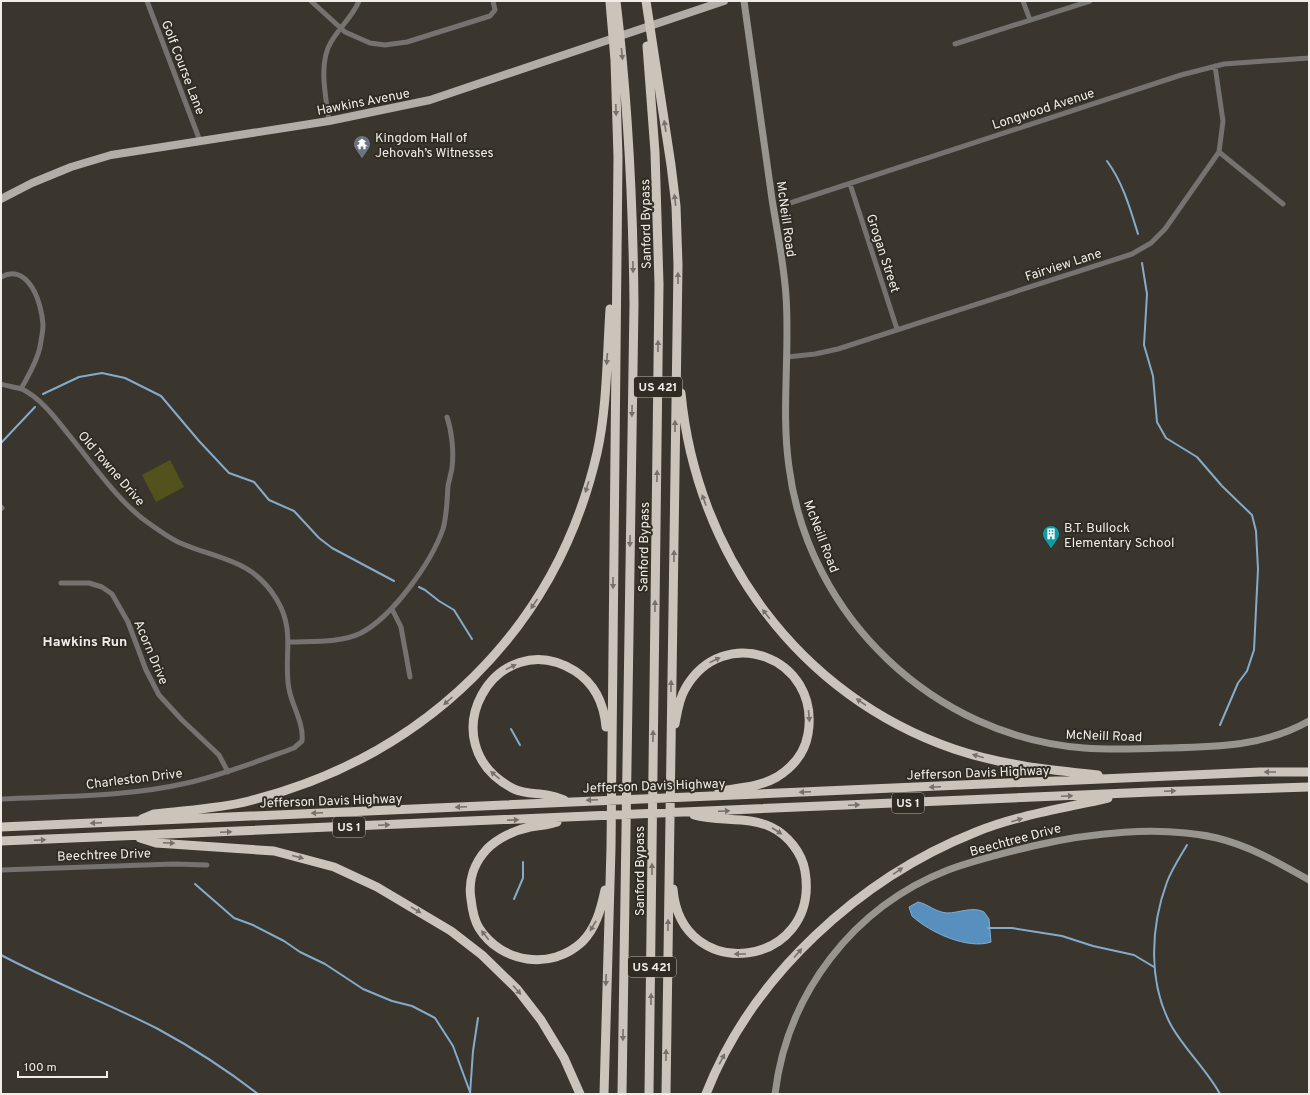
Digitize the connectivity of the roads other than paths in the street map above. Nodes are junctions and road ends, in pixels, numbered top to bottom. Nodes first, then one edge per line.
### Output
1 (147, 1) edge
2 (311, 1) edge
3 (359, 1) edge
4 (493, 1) edge
5 (610, 1) edge
6 (616, 1) edge
7 (641, 1) edge
8 (646, 1) edge
9 (724, 1) edge
10 (744, 1) edge
11 (1023, 1) edge
12 (1090, 1) edge
13 (1030, 20) junction
14 (340, 28) junction
15 (955, 44) dead end
16 (1309, 58) edge
17 (1215, 66) junction
18 (329, 121) junction
19 (200, 141) junction
20 (1219, 152) junction
21 (850, 184) junction
22 (1, 199) edge
23 (790, 203) dead end
24 (1283, 204) dead end
25 (616, 250) junction
26 (1, 277) edge
27 (678, 317) junction
28 (897, 329) junction
29 (787, 357) junction
30 (1, 384) edge
31 (21, 389) junction
32 (447, 417) dead end
33 (61, 583) dead end
34 (392, 609) junction
35 (289, 642) junction
36 (410, 677) dead end
37 (1309, 721) edge
38 (303, 733) joint
39 (670, 770) junction
40 (228, 772) junction
41 (1309, 772) edge
42 (610, 774) junction
43 (1127, 779) junction
44 (1309, 787) edge
45 (1131, 793) junction
46 (701, 797) junction
47 (1, 799) edge
48 (569, 801) junction
49 (685, 812) junction
50 (567, 818) junction
51 (135, 821) junction
52 (1, 827) edge
53 (131, 836) junction
54 (669, 839) junction
55 (1, 841) edge
56 (610, 845) junction
57 (207, 865) dead end
58 (1, 870) edge
59 (1309, 880) edge
60 (580, 1094) edge
61 (604, 1094) edge
62 (622, 1094) edge
63 (649, 1094) edge
64 (666, 1094) edge
65 (706, 1094) edge
66 (775, 1094) edge

1 - 19 street, Golf Course Lane
2 - 14 street
3 - 14 street
4 - 14 street
5 -> 25 highway
6 -> 62 highway, Sanford Bypass / US 421
63 -> 7 highway, Sanford Bypass / US 421
27 -> 8 highway
9 - 18 main road, Hawkins Avenue
10 - 29 street, McNeill Road
11 - 13 street
12 - 13 street
13 - 15 street
14 - 18 street
16 - 17 street, Longwood Avenue
17 - 20 street, Fairview Lane
17 - 21 street, Longwood Avenue
18 - 19 main road, Hawkins Avenue
19 - 22 main road, Hawkins Avenue
20 - 24 street
20 - 28 street, Fairview Lane
21 - 23 street, Longwood Avenue
21 - 28 street, Grogan Street
25 -> 42 highway
25 -> 51 highway
26 - 31 street
39 -> 27 highway
43 -> 27 highway
28 - 29 street, Fairview Lane
29 - 37 street, McNeill Road
30 - 31 street, Old Towne Drive
31 - 35 street, Old Towne Drive
32 - 34 street
33 - 40 street, Acorn Drive
34 - 35 street
34 - 36 street
35 - 38 street, Old Towne Drive
38 - 40 street, Charleston Drive
39 -> 46 highway
39 - 54 highway
40 - 47 street, Charleston Drive
41 -> 43 highway, Jefferson Davis Highway / US 1
48 -> 42 highway
42 - 56 highway
43 -> 46 highway, Jefferson Davis Highway / US 1
45 -> 44 highway, Jefferson Davis Highway / US 1
49 -> 45 highway, Jefferson Davis Highway / US 1
65 -> 45 highway
46 -> 48 highway, Jefferson Davis Highway / US 1
48 -> 51 highway, Jefferson Davis Highway / US 1
49 - 50 highway, Jefferson Davis Highway / US 1
49 -> 54 highway
53 -> 50 highway, Jefferson Davis Highway / US 1
56 -> 50 highway
51 -> 52 highway, Jefferson Davis Highway / US 1
55 -> 53 highway, Jefferson Davis Highway / US 1
53 -> 60 highway
64 -> 54 highway
56 -> 61 highway
57 - 58 street, Beechtree Drive
59 - 66 street, Beechtree Drive

